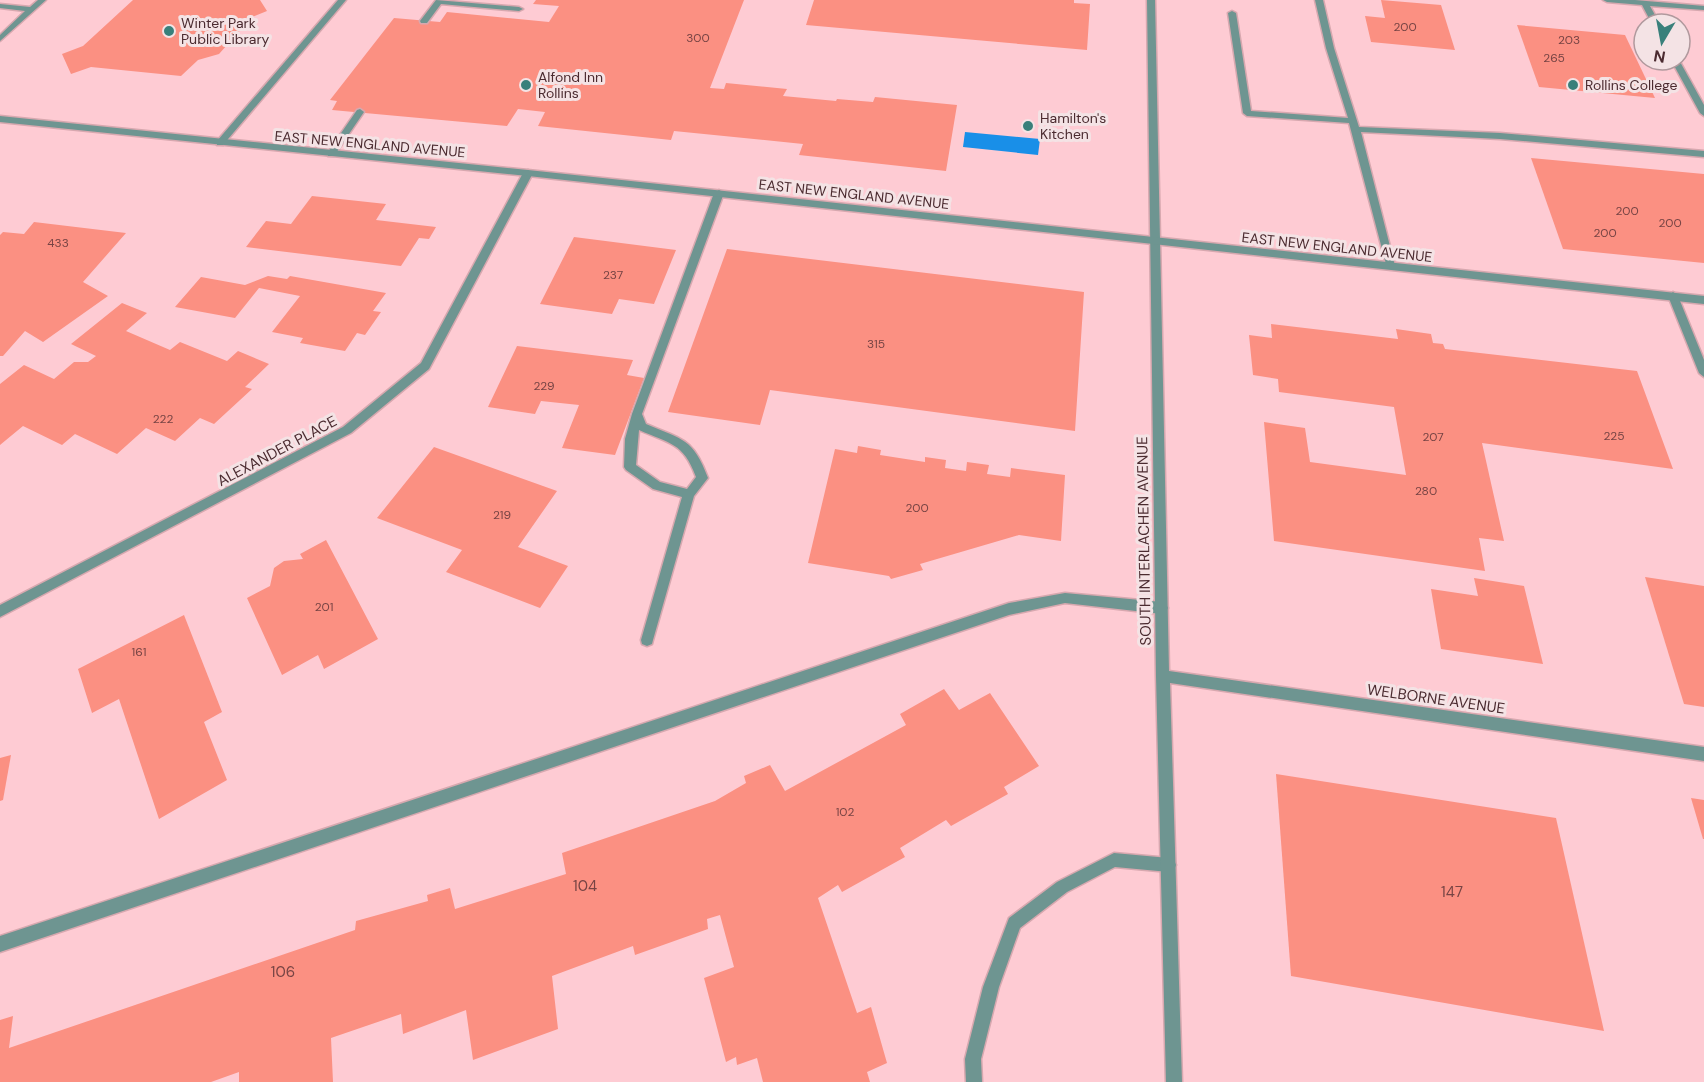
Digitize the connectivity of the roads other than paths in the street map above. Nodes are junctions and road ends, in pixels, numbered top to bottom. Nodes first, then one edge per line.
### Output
1 (42, 0) edge
2 (342, 0) edge
3 (439, 0) edge
4 (1151, 0) edge
5 (1319, 0) edge
6 (1607, 0) edge
7 (1645, 3) junction
8 (0, 6) edge
9 (1704, 8) edge
10 (519, 9) dead end
11 (32, 10) junction
12 (1650, 12) edge
13 (1232, 13) dead end
14 (424, 21) dead end
15 (0, 39) edge
16 (1682, 72) edge
17 (360, 112) dead end
18 (1704, 112) edge
19 (0, 119) edge
20 (1354, 125) junction
21 (220, 143) junction
22 (331, 154) junction
23 (1704, 154) edge
24 (528, 172) junction
25 (719, 194) junction
26 (1154, 241) junction
27 (1390, 266) junction
28 (1672, 296) junction
29 (1704, 300) edge
30 (1704, 373) edge
31 (637, 414) junction
32 (688, 494) junction
33 (1162, 608) junction
34 (0, 611) edge
35 (647, 640) dead end
36 (1163, 676) junction
37 (1704, 754) edge
38 (1168, 865) junction
39 (0, 944) edge
40 (974, 1082) edge
41 (1174, 1082) edge

1 - 11 street
2 - 21 street
3 - 10 street
3 - 14 street
4 - 26 street, SOUTH INTERLACHEN AVENUE
5 - 20 street
6 - 7 street
7 - 9 street
7 - 12 street
8 - 11 street
11 - 15 street
13 - 20 street
16 - 18 street
17 - 22 street
19 - 21 street, EAST NEW ENGLAND AVENUE
20 - 23 street
20 - 27 street
21 - 22 street, EAST NEW ENGLAND AVENUE
22 - 24 street, EAST NEW ENGLAND AVENUE
24 - 25 street, EAST NEW ENGLAND AVENUE
24 - 34 street, ALEXANDER PLACE
25 - 26 street, EAST NEW ENGLAND AVENUE
25 - 31 street
26 - 27 street, EAST NEW ENGLAND AVENUE
26 - 33 street, SOUTH INTERLACHEN AVENUE
27 - 28 street, EAST NEW ENGLAND AVENUE
28 - 29 street, EAST NEW ENGLAND AVENUE
28 - 30 street
31 - 32 street
31 - 32 street
32 - 35 street
33 - 36 street, SOUTH INTERLACHEN AVENUE
33 - 39 street
36 - 37 street, WELBORNE AVENUE
36 - 38 street, SOUTH INTERLACHEN AVENUE
38 - 40 street
38 - 41 street, SOUTH INTERLACHEN AVENUE

